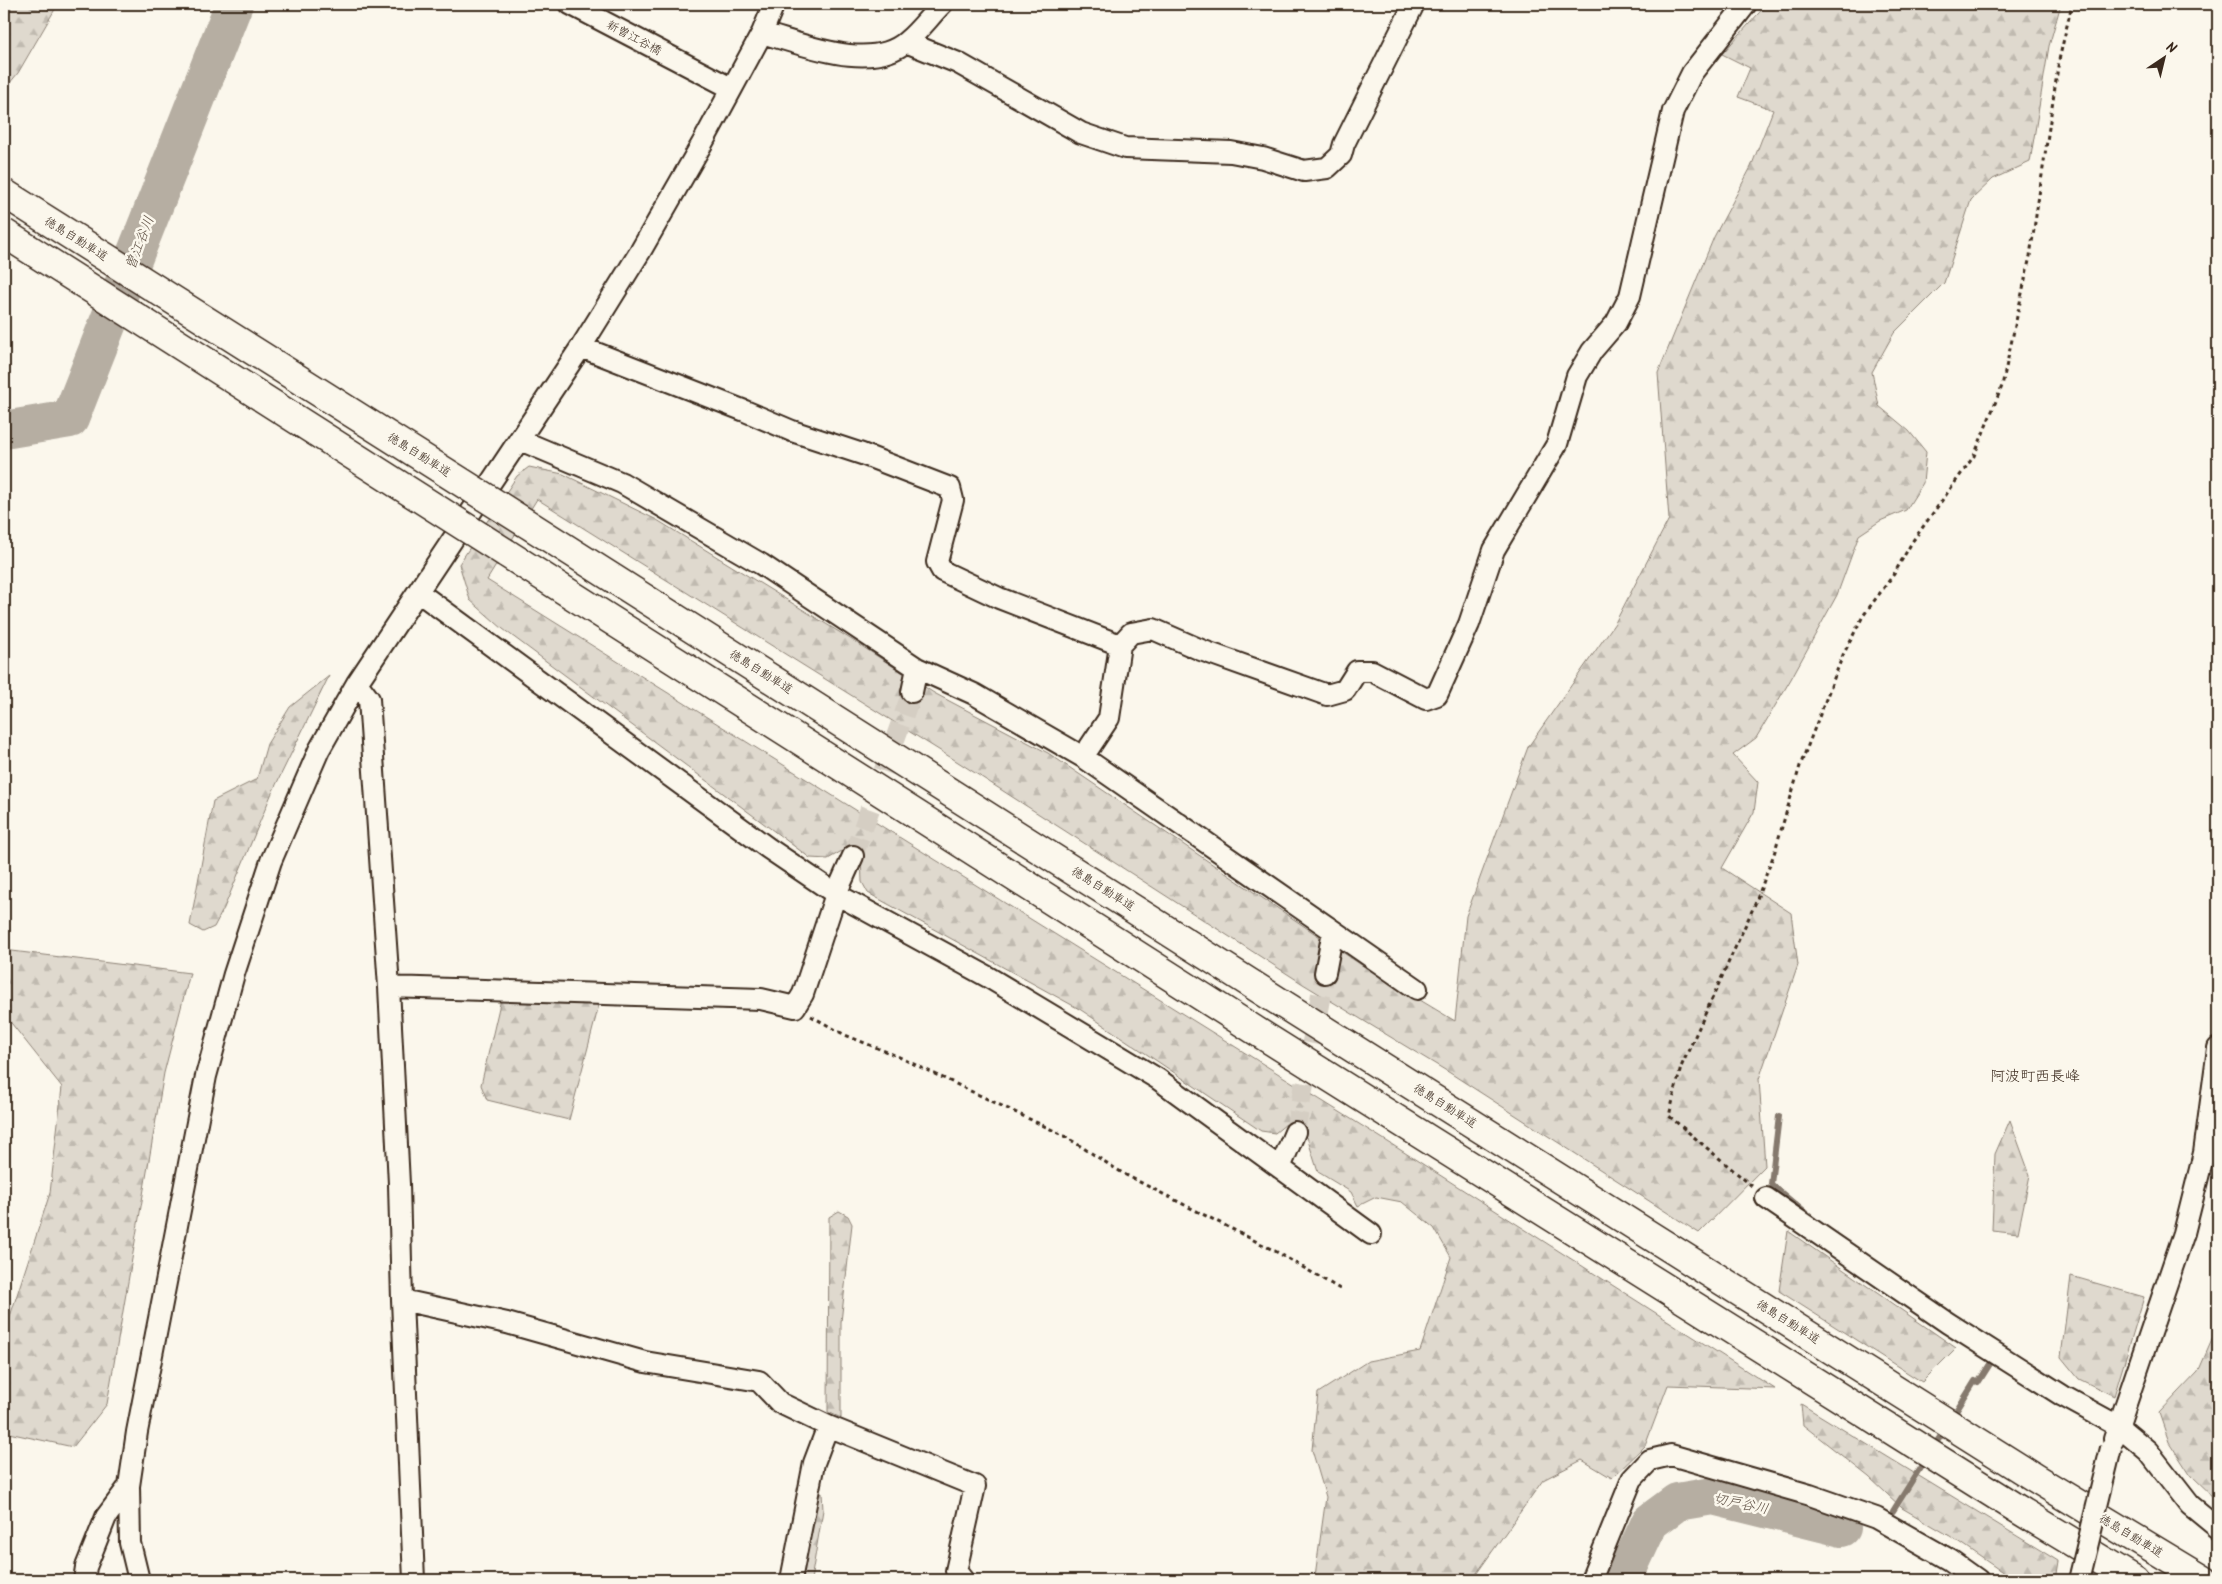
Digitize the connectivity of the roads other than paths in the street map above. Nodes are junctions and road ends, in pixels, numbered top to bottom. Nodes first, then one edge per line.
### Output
1 (570, 4) edge
2 (774, 4) edge
3 (942, 4) edge
4 (1414, 4) edge
5 (1746, 4) edge
6 (762, 33) junction
7 (906, 42) junction
8 (731, 88) junction
9 (4, 193) edge
10 (4, 233) edge
11 (581, 347) junction
12 (520, 440) junction
13 (418, 592) junction
14 (1120, 645) junction
15 (916, 668) junction
16 (356, 684) junction
17 (912, 692) tunnel mouth
18 (1083, 757) junction
19 (853, 856) tunnel mouth
20 (836, 894) junction
21 (1333, 931) junction
22 (1325, 973) tunnel mouth
23 (389, 987) junction
24 (1417, 989) dead end
25 (2218, 1048) edge
26 (1295, 1132) tunnel mouth
27 (1280, 1168) junction
28 (1766, 1198) road end
29 (1370, 1234) dead end
30 (402, 1300) junction
31 (828, 1426) junction
32 (2118, 1426) junction
33 (129, 1486) junction
34 (2218, 1528) edge
35 (84, 1580) edge
36 (139, 1580) edge
37 (414, 1580) edge
38 (791, 1580) edge
39 (963, 1580) edge
40 (1591, 1580) edge
41 (1978, 1580) edge
42 (2079, 1580) edge
43 (2135, 1580) edge
44 (2204, 1580) edge

1 - 8 street, 新曽江谷橋
2 - 6 street
3 - 7 street
4 - 7 street
5 - 14 street
6 - 7 street
6 - 8 street
8 - 11 street
9 - 44 highway, 徳島自動車道, bridge
10 - 43 highway, bridge
11 - 12 street
11 - 14 street
12 - 13 street
12 - 15 street
13 - 16 street
13 - 20 street
14 - 18 street
15 - 17 street
15 - 18 street
16 - 23 street
16 - 33 street
18 - 21 street
19 - 20 street
20 - 23 street
20 - 27 street
21 - 22 street
21 - 24 street
23 - 30 street
25 - 32 street
26 - 27 street
27 - 29 street
28 - 32 street
30 - 31 street
30 - 37 street
31 - 38 street
31 - 39 street
32 - 34 street
32 - 42 street, bridge
33 - 35 street
33 - 36 street
40 - 41 street

